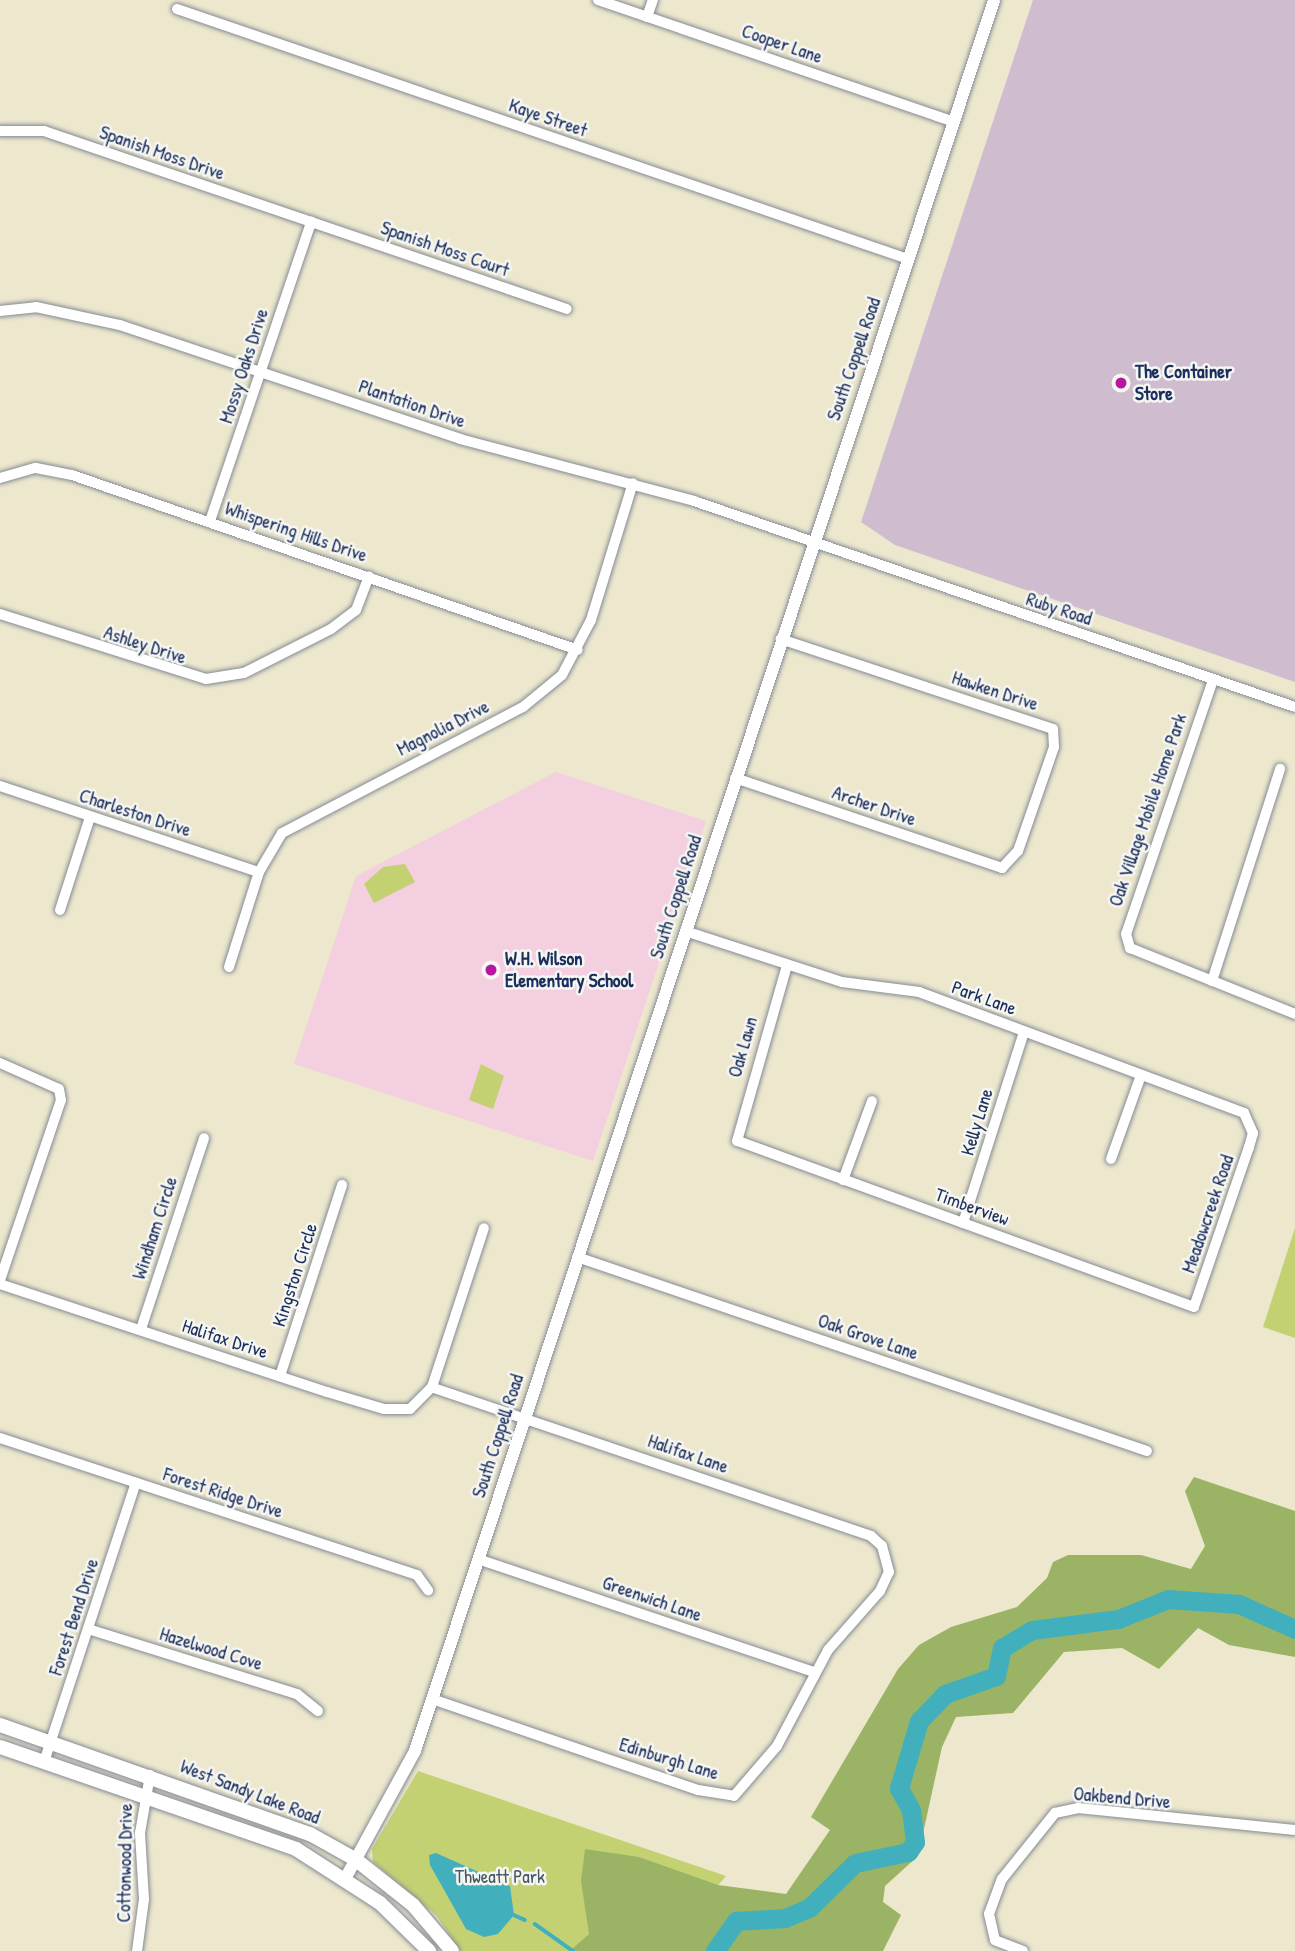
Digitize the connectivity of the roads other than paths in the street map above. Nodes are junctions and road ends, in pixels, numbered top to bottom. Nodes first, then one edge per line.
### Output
1 (598, 0) edge
2 (653, 0) edge
3 (994, 0) edge
4 (177, 9) dead end
5 (647, 17) junction
6 (954, 121) junction
7 (0, 131) edge
8 (311, 222) junction
9 (908, 259) junction
10 (567, 309) dead end
11 (0, 311) edge
12 (260, 372) junction
13 (0, 478) edge
14 (634, 483) junction
15 (210, 521) junction
16 (812, 545) junction
17 (369, 576) junction
18 (0, 614) edge
19 (781, 639) junction
20 (578, 650) junction
21 (1213, 680) junction
22 (1295, 707) edge
23 (1280, 769) dead end
24 (735, 778) junction
25 (0, 786) edge
26 (90, 817) junction
27 (1002, 868) joint
28 (259, 872) junction
29 (60, 911) dead end
30 (685, 930) junction
31 (787, 965) junction
32 (229, 967) dead end
33 (1212, 981) junction
34 (1295, 1014) edge
35 (1024, 1032) junction
36 (0, 1063) edge
37 (1141, 1075) junction
38 (872, 1101) dead end
39 (1253, 1133) joint
40 (204, 1138) dead end
41 (737, 1141) joint
42 (1111, 1159) dead end
43 (844, 1180) junction
44 (342, 1185) dead end
45 (963, 1223) junction
46 (484, 1228) dead end
47 (577, 1256) junction
48 (0, 1282) edge
49 (1194, 1307) joint
50 (141, 1329) junction
51 (280, 1376) junction
52 (432, 1387) junction
53 (524, 1417) junction
54 (0, 1438) edge
55 (1147, 1451) dead end
56 (136, 1483) junction
57 (478, 1559) junction
58 (428, 1590) dead end
59 (880, 1591) joint
60 (88, 1629) junction
61 (814, 1672) junction
62 (432, 1699) junction
63 (318, 1711) dead end
64 (0, 1725) edge
65 (51, 1742) junction
66 (0, 1747) edge
67 (44, 1762) junction
68 (150, 1775) junction
69 (143, 1796) junction
70 (1295, 1830) edge
71 (355, 1859) junction
72 (346, 1877) junction
73 (137, 1951) edge
74 (429, 1951) edge
75 (452, 1951) edge
76 (1023, 1951) edge

1 - 5 street, Cooper Lane
2 - 5 street
3 - 6 street, South Coppell Road
4 - 9 street, Kaye Street
5 - 6 street, Cooper Lane
6 - 9 street, South Coppell Road
7 - 8 street, Spanish Moss Drive
8 - 10 street, Spanish Moss Court
8 - 12 street, Mossy Oaks Drive
9 - 16 street, South Coppell Road
11 - 12 street, Plantation Drive
12 - 14 street, Plantation Drive
12 - 15 street, Mossy Oaks Drive
13 - 15 street, Whispering Hills Drive
14 - 16 street, Plantation Drive
14 - 20 street, Magnolia Drive
15 - 17 street, Whispering Hills Drive
16 - 19 street, South Coppell Road
16 - 21 street, Ruby Road
17 - 18 street, Ashley Drive
17 - 20 street, Whispering Hills Drive
19 - 24 street, South Coppell Road
19 - 27 street, Hawken Drive
20 - 28 street, Magnolia Drive
21 - 22 street, Ruby Road
21 - 33 street, Oak Village Mobile Home Park
23 - 33 street
24 - 27 street, Archer Drive
24 - 30 street, South Coppell Road
25 - 26 street, Charleston Drive
26 - 28 street, Charleston Drive
26 - 29 street
28 - 32 street, Magnolia Drive
30 - 31 street, Park Lane
30 - 47 street, South Coppell Road
31 - 35 street, Park Lane
31 - 41 street, Oak Lawn
33 - 34 street, Oak Village Mobile Home Park
35 - 37 street, Park Lane
35 - 45 street, Kelly Lane
36 - 48 street
37 - 39 street, Park Lane
37 - 42 street
38 - 43 street
39 - 49 street, Meadowcreek Road
40 - 50 street, Windham Circle
41 - 43 street, Timberview
43 - 45 street, Timberview
44 - 51 street, Kingston Circle
45 - 49 street, Timberview
46 - 52 street
47 - 53 street, South Coppell Road
47 - 55 street, Oak Grove Lane
48 - 50 street, Halifax Drive
50 - 51 street, Halifax Drive
51 - 52 street, Halifax Drive
52 - 53 street, Halifax Lane
53 - 57 street, South Coppell Road
53 - 59 street, Halifax Lane
54 - 56 street, Forest Ridge Drive
56 - 58 street, Forest Ridge Drive
56 - 60 street, Forest Bend Drive
57 - 61 street, Greenwich Lane
57 - 62 street, South Coppell Road
59 - 61 street, Edinburgh Lane
60 - 63 street, Hazelwood Cove
60 - 65 street, Forest Bend Drive
61 - 62 street, Edinburgh Lane
62 - 71 street, South Coppell Road
64 - 65 main road, West Sandy Lake Road
65 - 67 street, Forest Bend Drive
65 - 68 main road, West Sandy Lake Road
66 - 67 main road, West Sandy Lake Road
67 - 69 main road, West Sandy Lake Road
68 - 69 street, Cottonwood Drive
68 - 71 main road, West Sandy Lake Road
69 - 72 main road, West Sandy Lake Road
69 - 73 street, Cottonwood Drive
70 - 76 street, Oakbend Drive
71 - 72 street, South Coppell Road
71 - 75 main road, West Sandy Lake Road
72 - 74 main road, West Sandy Lake Road

